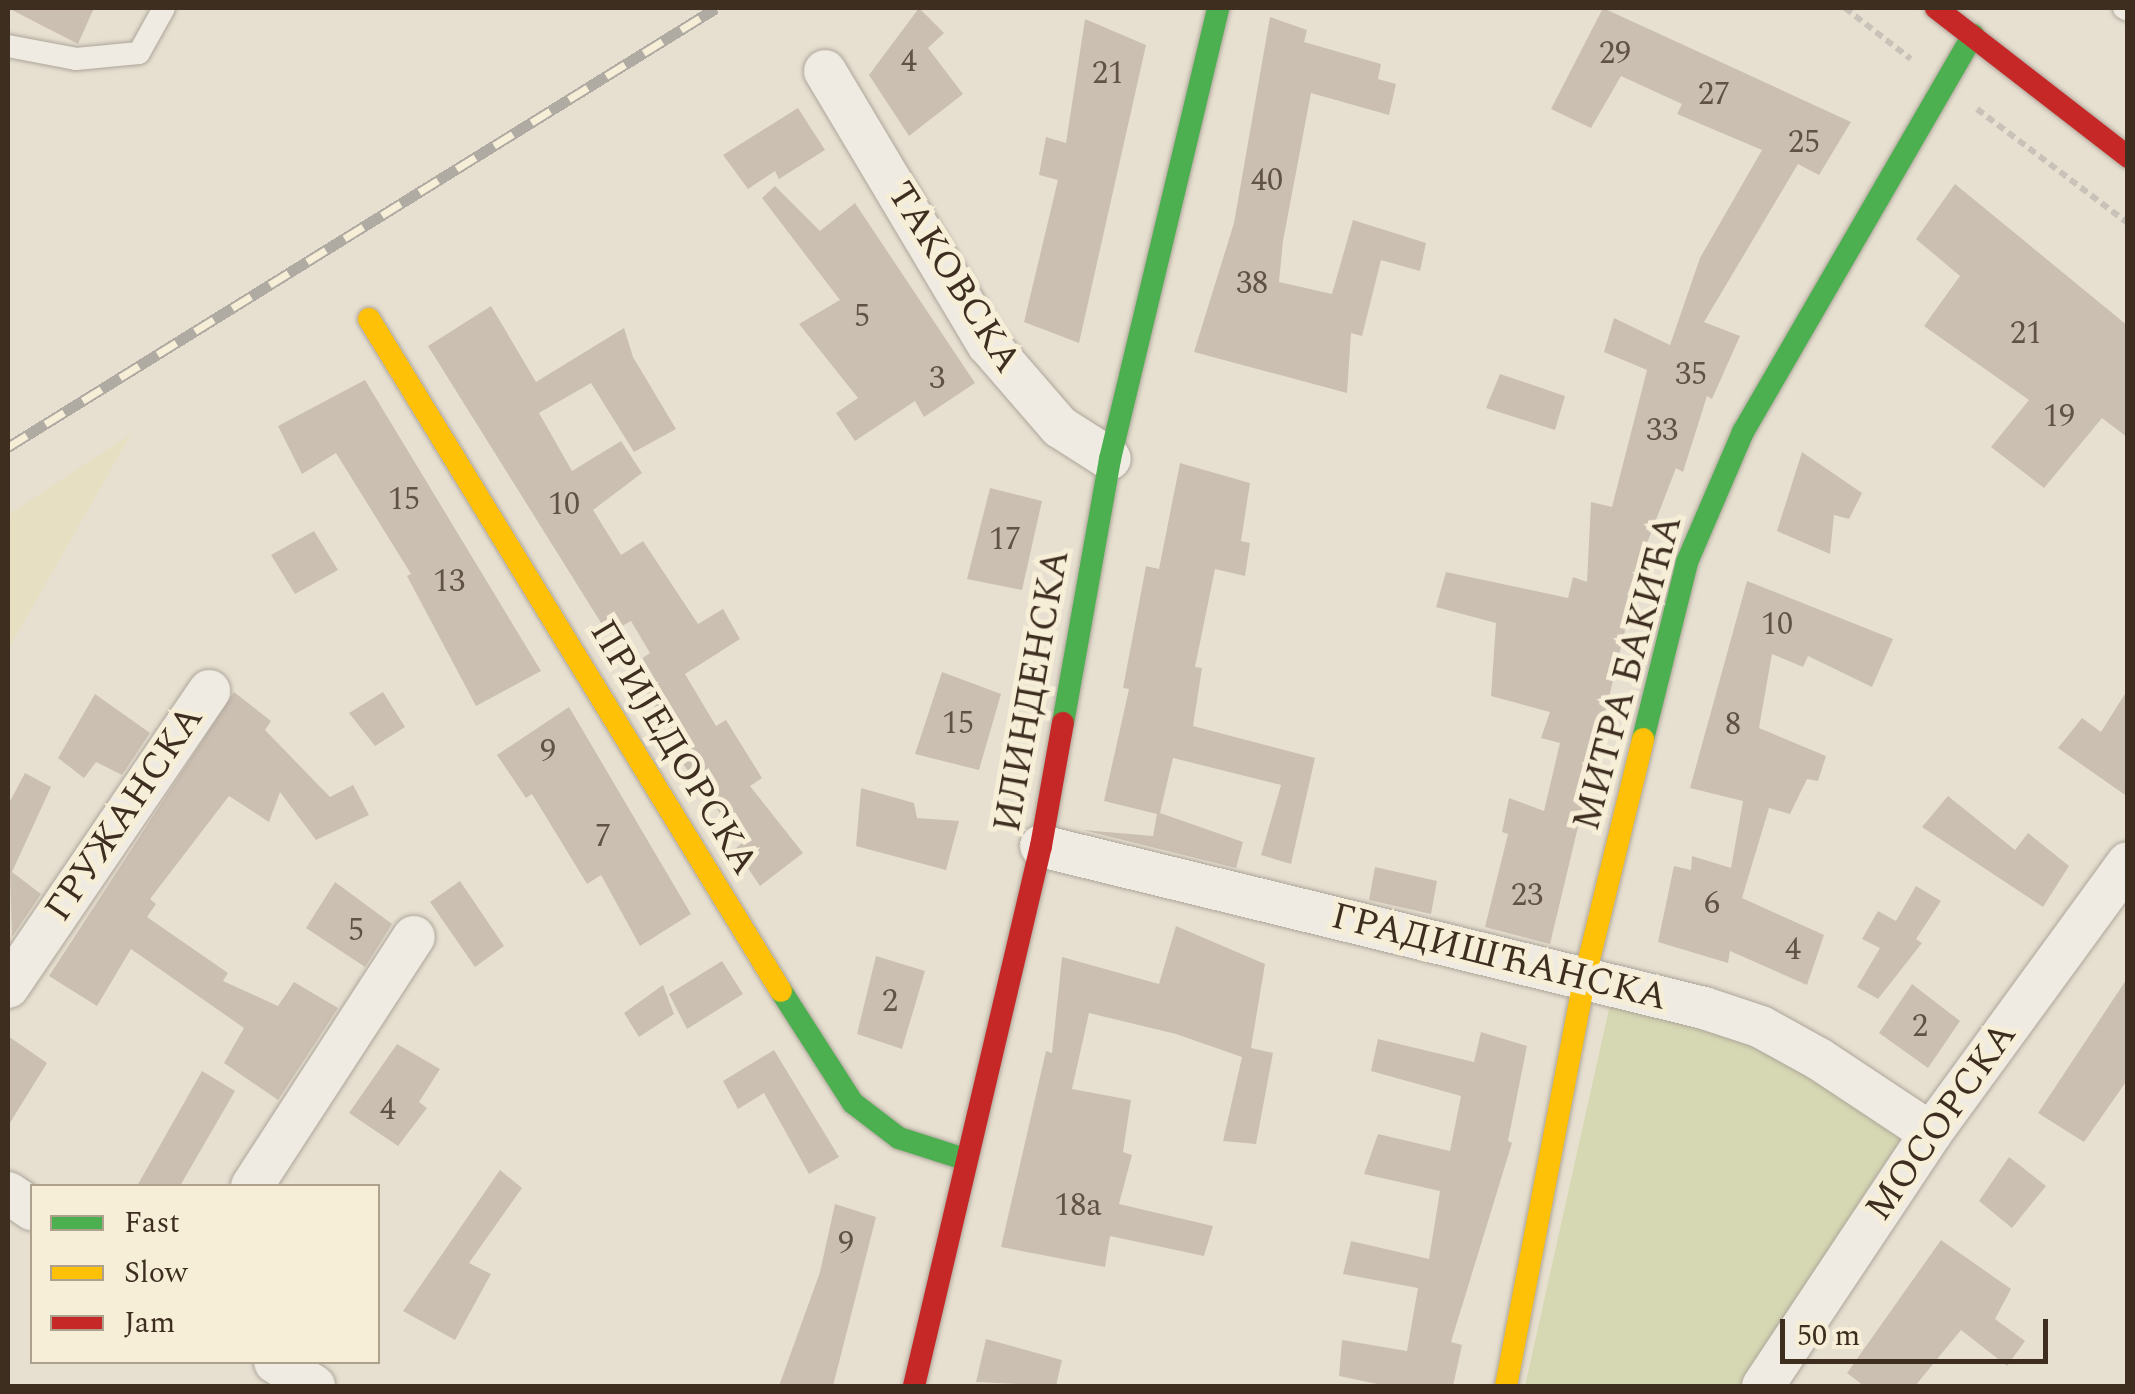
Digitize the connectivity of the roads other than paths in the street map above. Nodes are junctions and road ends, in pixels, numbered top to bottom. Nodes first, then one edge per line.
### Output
1 (164, 8) edge
2 (1218, 8) edge
3 (1936, 8) edge
4 (1973, 36) junction
5 (8, 46) edge
6 (825, 71) dead end
7 (2128, 157) edge
8 (369, 318) dead end
9 (1110, 459) junction
10 (209, 691) dead end
11 (1041, 846) junction
12 (2128, 863) edge
13 (414, 937) dead end
14 (1584, 980) junction
15 (8, 988) edge
16 (1931, 1134) junction
17 (966, 1160) junction
18 (253, 1184) edge
19 (8, 1193) edge
20 (30, 1208) edge
21 (278, 1364) edge
22 (314, 1386) edge
23 (914, 1386) edge
24 (1506, 1386) edge
25 (1764, 1386) edge

1 - 5 lane
2 - 9 street, ИЛИНДЕНСКА
3 - 4 street
4 - 7 street
4 - 14 street, МИТРА БАКИЋА
6 - 9 street, ТАКОВСКА
8 - 17 street, ПРИЈЕДОРСКА
9 - 11 street, ИЛИНДЕНСКА
10 - 15 street, ГРУЖАНСКА
11 - 14 street, ГРАДИШЋАНСКА
11 - 17 street, ИЛИНДЕНСКА
12 - 16 street, МОСОРСКА
13 - 18 street
14 - 16 street, ГРАДИШЋАНСКА
14 - 24 street, МИТРА БАКИЋА
16 - 25 street, МОСОРСКА
17 - 23 street, ИЛИНДЕНСКА
19 - 20 street
21 - 22 street

